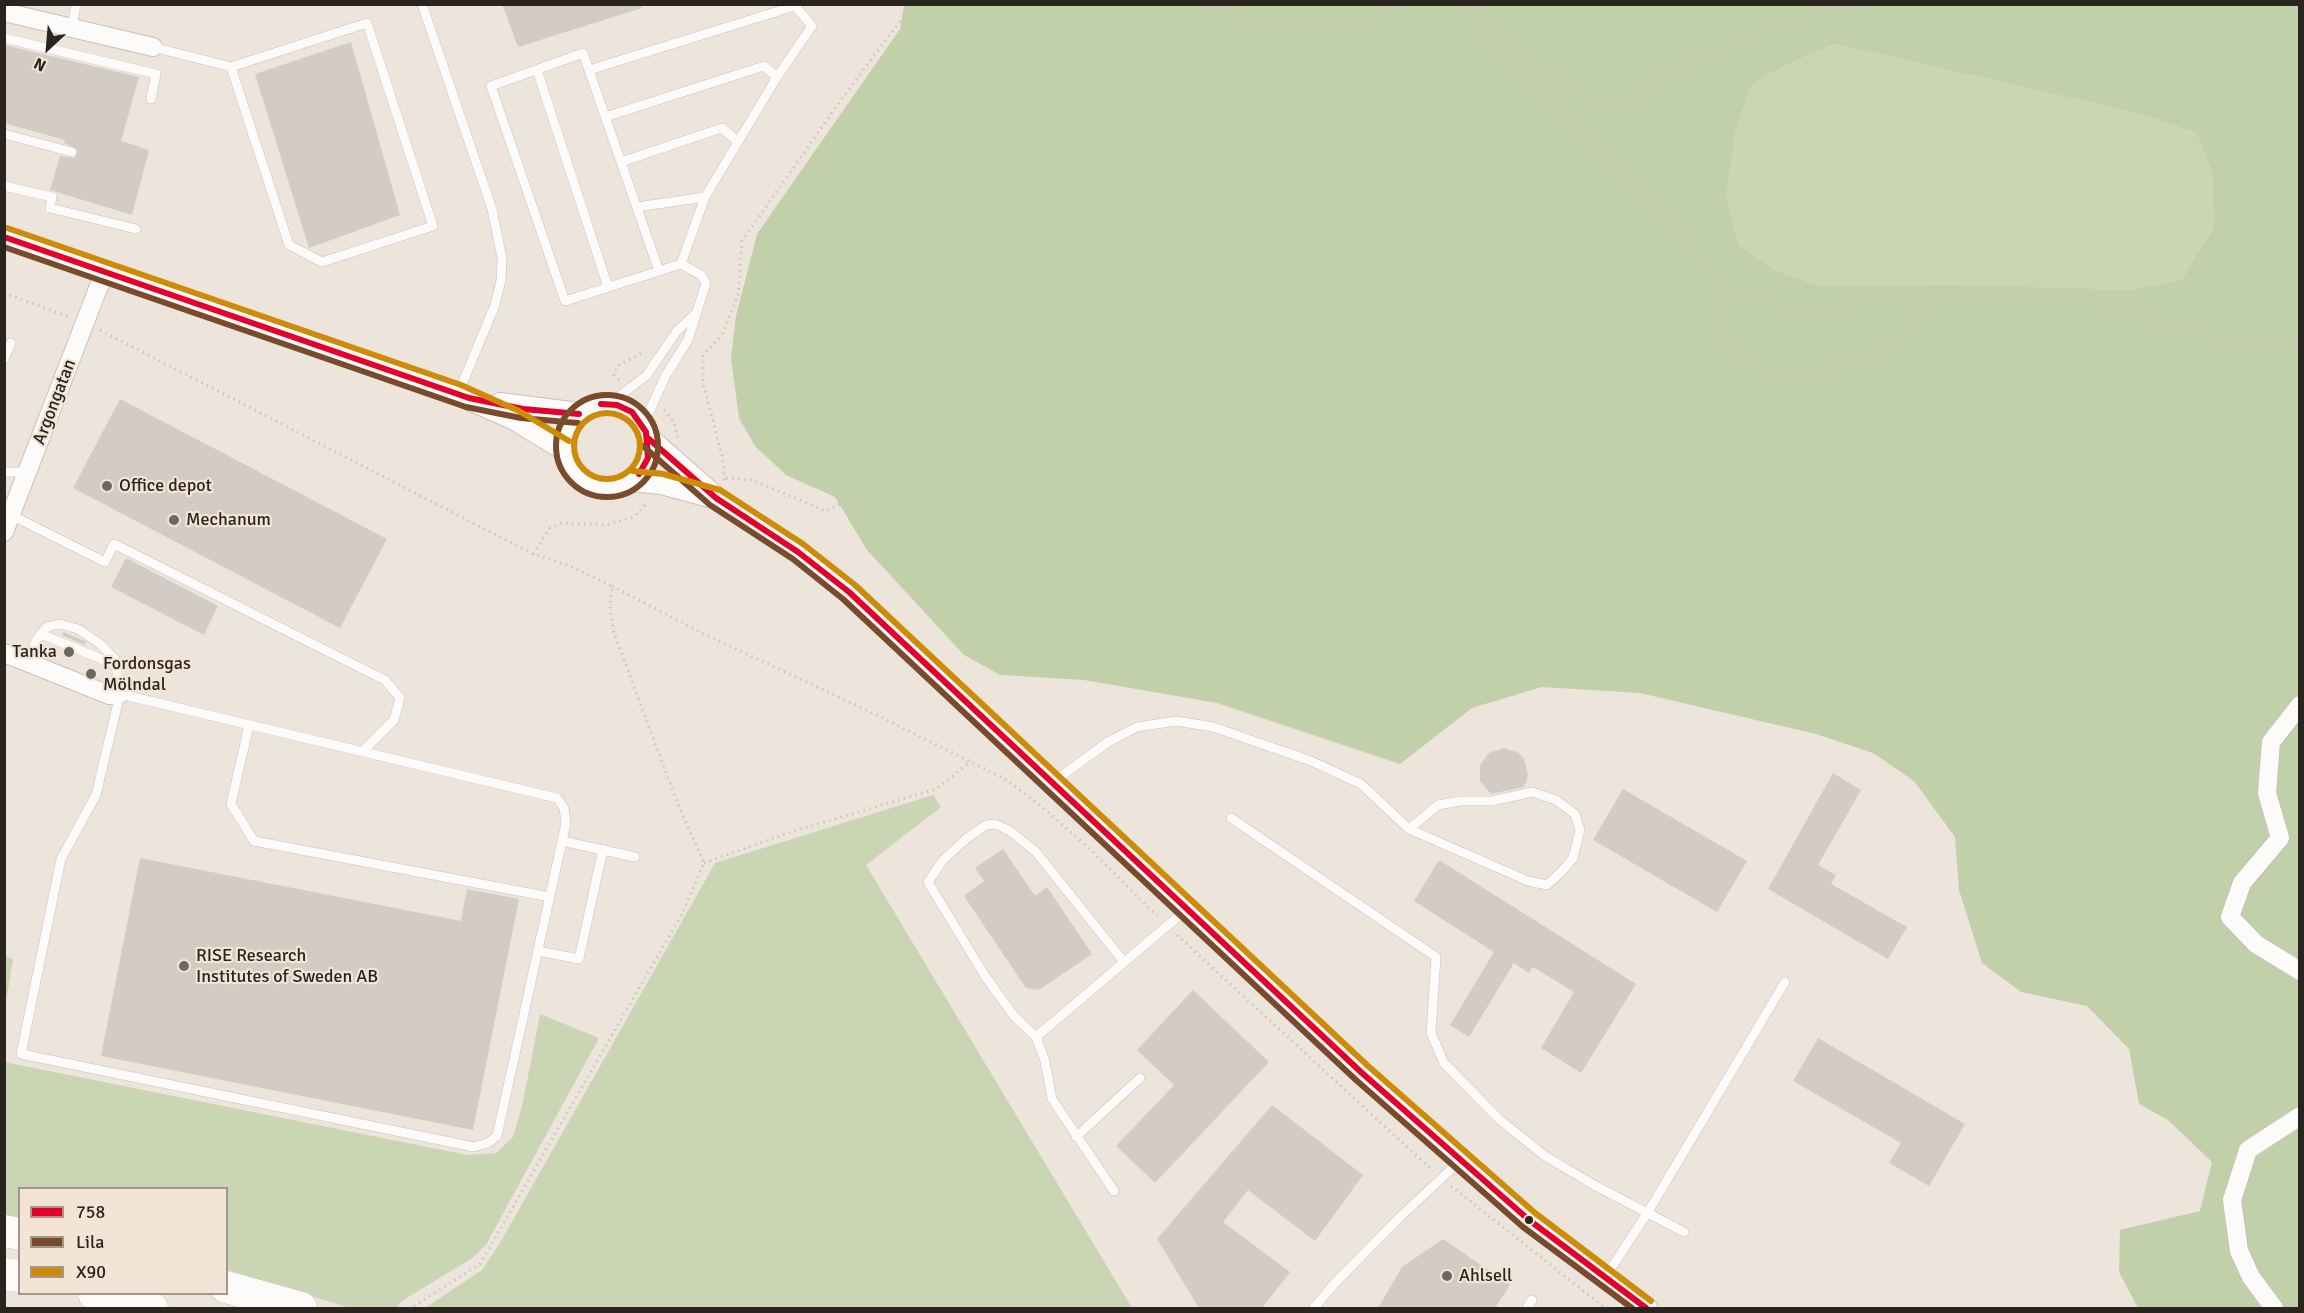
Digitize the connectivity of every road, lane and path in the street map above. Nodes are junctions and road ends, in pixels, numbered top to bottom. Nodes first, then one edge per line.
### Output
1 (76, 4) edge
2 (423, 4) edge
3 (913, 4) edge
4 (1204, 4) edge
5 (1397, 4) edge
6 (1460, 4) edge
7 (1471, 4) edge
8 (1868, 4) edge
9 (4, 12) edge
10 (72, 28) junction
11 (4, 38) edge
12 (153, 46) joint
13 (231, 67) junction
14 (537, 70) junction
15 (589, 70) junction
16 (777, 76) junction
17 (151, 99) dead end
18 (605, 117) junction
19 (4, 134) edge
20 (737, 141) junction
21 (72, 152) dead end
22 (621, 162) junction
23 (4, 186) edge
24 (705, 197) junction
25 (637, 207) junction
26 (136, 230) dead end
27 (4, 237) edge
28 (681, 264) junction
29 (659, 271) junction
30 (104, 273) junction
31 (608, 287) junction
32 (1726, 288) junction
33 (4, 293) edge
34 (1928, 299) junction
35 (695, 313) junction
36 (85, 323) junction
37 (2300, 336) edge
38 (11, 343) dead end
39 (4, 359) edge
40 (464, 396) junction
41 (609, 404) junction
42 (579, 414) junction
43 (646, 432) junction
44 (564, 449) junction
45 (4, 472) edge
46 (28, 472) junction
47 (726, 478) junction
48 (632, 480) junction
49 (856, 496) dead end
50 (716, 498) junction
51 (8, 523) edge
52 (612, 586) junction
53 (41, 634) junction
54 (4, 653) edge
55 (27, 662) junction
56 (116, 665) junction
57 (120, 694) junction
58 (2300, 705) edge
59 (249, 725) junction
60 (362, 752) junction
61 (972, 761) junction
62 (1053, 782) junction
63 (1231, 818) dead end
64 (1409, 829) junction
65 (562, 841) junction
66 (603, 849) junction
67 (635, 856) dead end
68 (704, 863) junction
69 (550, 897) junction
70 (1188, 909) junction
71 (1169, 927) junction
72 (538, 951) junction
73 (1124, 962) junction
74 (2300, 971) edge
75 (1785, 982) dead end
76 (1035, 1037) junction
77 (1140, 1078) dead end
78 (2300, 1116) edge
79 (1076, 1137) junction
80 (1461, 1161) junction
81 (1443, 1179) junction
82 (1114, 1191) dead end
83 (1648, 1212) junction
84 (1684, 1232) dead end
85 (1604, 1278) junction
86 (228, 1288) edge
87 (102, 1295) edge
88 (1532, 1300) dead end
89 (152, 1308) edge
90 (301, 1308) edge
91 (411, 1308) edge
92 (1314, 1308) edge
93 (1527, 1308) edge
94 (1605, 1308) edge
95 (1646, 1308) edge
96 (2274, 1308) edge

1 - 10 lane
2 - 40 lane
3 - 47 path
4 - 5 path
6 - 32 path
7 - 8 path
9 - 10 street
10 - 12 street
11 - 17 lane
12 - 13 lane
13 - 13 lane
14 - 15 lane
14 - 31 lane
14 - 31 lane
15 - 16 lane
15 - 18 lane
16 - 18 lane
16 - 20 lane
18 - 22 lane
19 - 21 lane
20 - 22 lane
20 - 24 lane
22 - 25 lane
23 - 26 lane
24 - 25 lane
24 - 28 lane
25 - 29 lane
27 - 30 street
28 - 29 lane
28 - 35 lane
29 - 31 lane
30 - 36 street, Argongatan
30 - 40 street
32 - 34 path
32 - 34 path
33 - 36 path
34 - 37 path
35 - 41 lane
35 - 43 lane
36 - 46 street, Argongatan
36 - 52 path
38 - 39 lane
40 - 42 street
40 - 44 street
41 - 42 street
41 - 43 street
42 - 44 street
43 - 48 street
43 - 50 street
44 - 48 street
45 - 46 lane
46 - 51 street, Argongatan
47 - 49 path
47 - 50 path
48 - 50 street
50 - 62 street
51 - 60 lane
52 - 61 path
52 - 68 path
53 - 55 lane
53 - 56 lane
53 - 56 lane
54 - 55 street
55 - 57 street
56 - 57 lane
57 - 59 lane
57 - 72 lane
58 - 74 street
59 - 60 lane
59 - 69 lane
60 - 65 lane
61 - 68 path
61 - 71 path
62 - 64 lane
62 - 70 street
63 - 83 lane
64 - 64 lane
65 - 66 lane
65 - 69 lane
66 - 67 lane
66 - 72 lane
68 - 91 path
69 - 72 lane
70 - 71 lane
70 - 80 street
71 - 73 lane
71 - 81 path
73 - 76 lane
73 - 76 lane
75 - 83 lane
76 - 79 lane
77 - 79 lane
78 - 96 street
79 - 82 lane
80 - 81 lane
80 - 85 street
81 - 92 lane
81 - 94 path
83 - 84 lane
83 - 85 lane
85 - 95 street
86 - 90 highway
87 - 89 highway
88 - 93 lane

